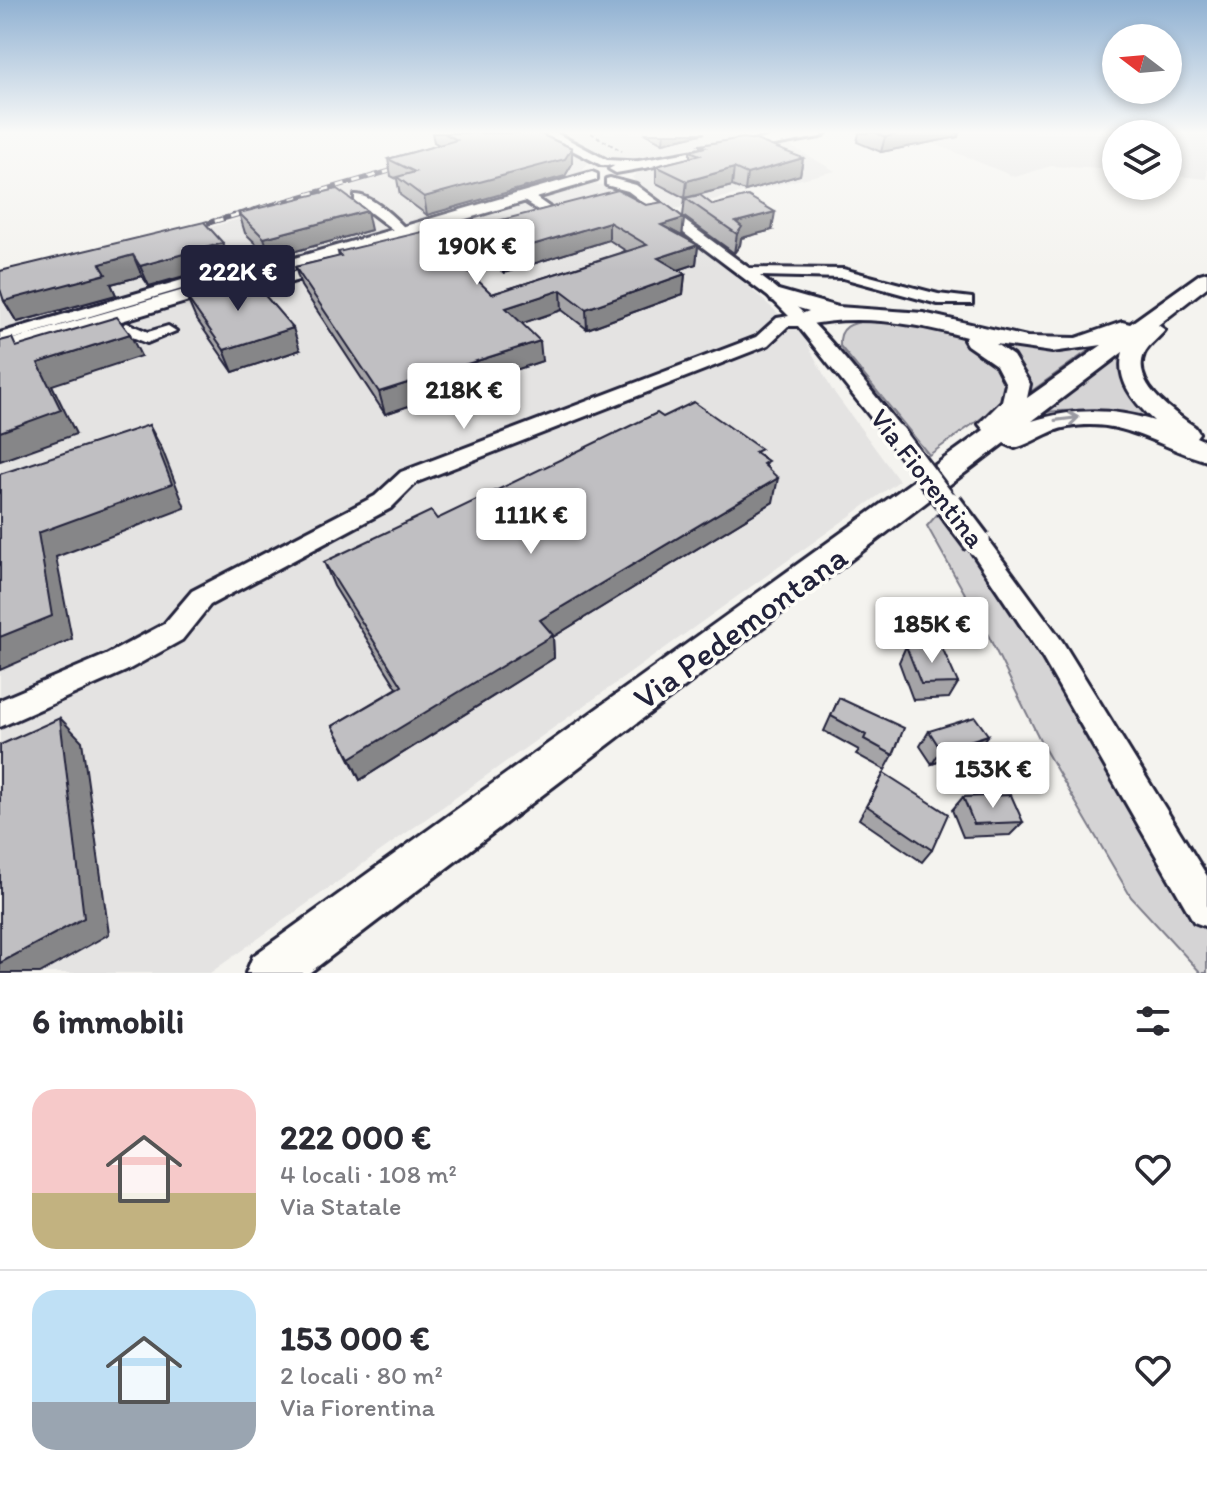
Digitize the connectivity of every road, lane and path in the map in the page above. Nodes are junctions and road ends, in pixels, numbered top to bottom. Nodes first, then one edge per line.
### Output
1 (596, 178) edge
2 (616, 178) edge
3 (359, 198) dead end
4 (284, 200) edge
5 (193, 225) edge
6 (402, 234) junction
7 (244, 266) dead end
8 (749, 272) junction
9 (1205, 280) edge
10 (778, 296) junction
11 (966, 301) dead end
12 (835, 312) junction
13 (871, 316) junction
14 (809, 326) junction
15 (949, 327) junction
16 (168, 331) dead end
17 (0, 338) edge
18 (0, 350) edge
19 (0, 359) edge
20 (1207, 449) edge
21 (878, 525) junction
22 (0, 714) edge
23 (1207, 909) edge
24 (270, 973) edge

1 - 6 main road
2 - 8 street, Via Fiorentina
3 - 6 street
4 - 5 path
6 - 18 main road
7 - 17 street
8 - 10 street, Via Fiorentina
8 - 11 street
9 - 15 main road
9 - 20 main road
9 - 21 main road, Via Pedemontana
10 - 12 main road
10 - 14 street, Via Fiorentina
12 - 13 main road
12 - 14 main road
13 - 14 main road
13 - 15 main road
14 - 22 street
14 - 23 street, Via Fiorentina, bridge
15 - 21 main road
16 - 19 street
21 -> 20 main road
21 - 24 main road, Via Pedemontana

